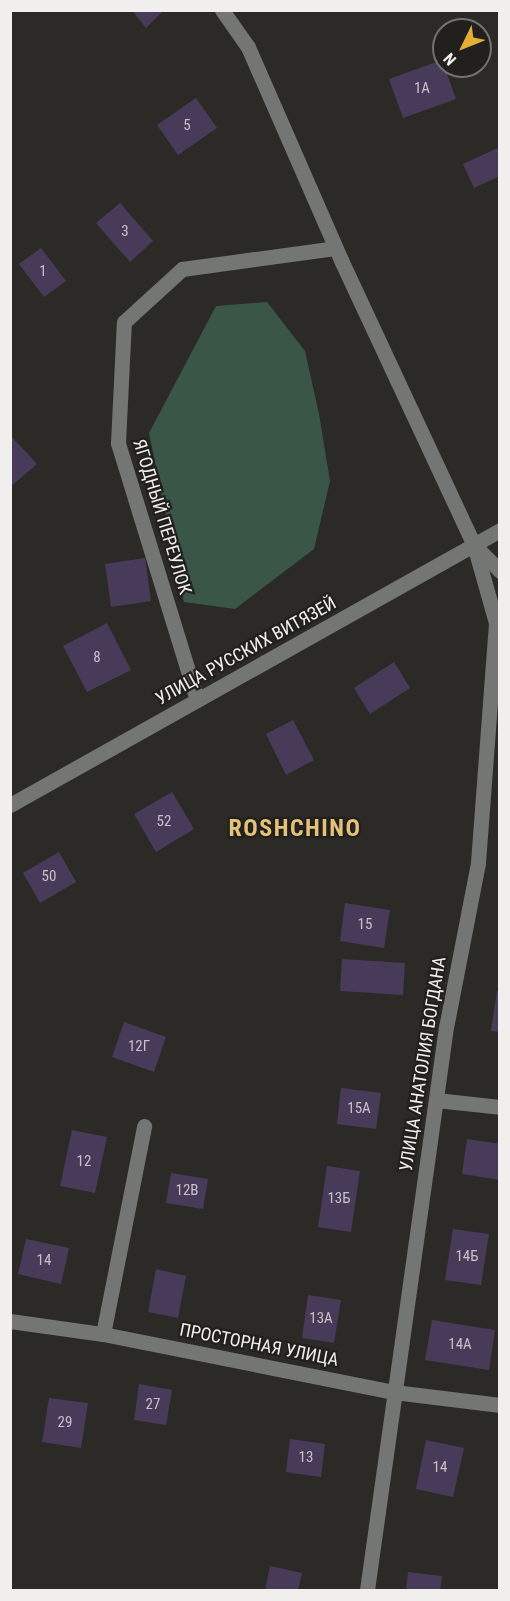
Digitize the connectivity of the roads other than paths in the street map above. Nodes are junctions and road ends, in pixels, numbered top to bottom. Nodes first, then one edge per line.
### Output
1 (222, 10) edge
2 (335, 248) junction
3 (500, 530) edge
4 (474, 545) junction
5 (500, 571) edge
6 (197, 700) junction
7 (10, 805) edge
8 (436, 1100) junction
9 (500, 1107) edge
10 (144, 1126) dead end
11 (10, 1321) edge
12 (103, 1334) junction
13 (394, 1392) junction
14 (500, 1405) edge
15 (368, 1590) edge

1 - 2 street
2 - 4 street
2 - 6 street, ЯГОДНЫЙ ПЕРЕУЛОК
3 - 4 street, УЛИЦА РУССКИХ ВИТЯЗЕЙ
4 - 5 street
4 - 6 street, УЛИЦА РУССКИХ ВИТЯЗЕЙ
4 - 8 street, УЛИЦА АНАТОЛИЯ БОГДАНА
6 - 7 street, УЛИЦА РУССКИХ ВИТЯЗЕЙ
8 - 9 street
8 - 13 street, УЛИЦА АНАТОЛИЯ БОГДАНА
10 - 12 street
11 - 12 street, ПРОСТОРНАЯ УЛИЦА
12 - 13 street, ПРОСТОРНАЯ УЛИЦА
13 - 14 street, ПРОСТОРНАЯ УЛИЦА
13 - 15 street, УЛИЦА АНАТОЛИЯ БОГДАНА

